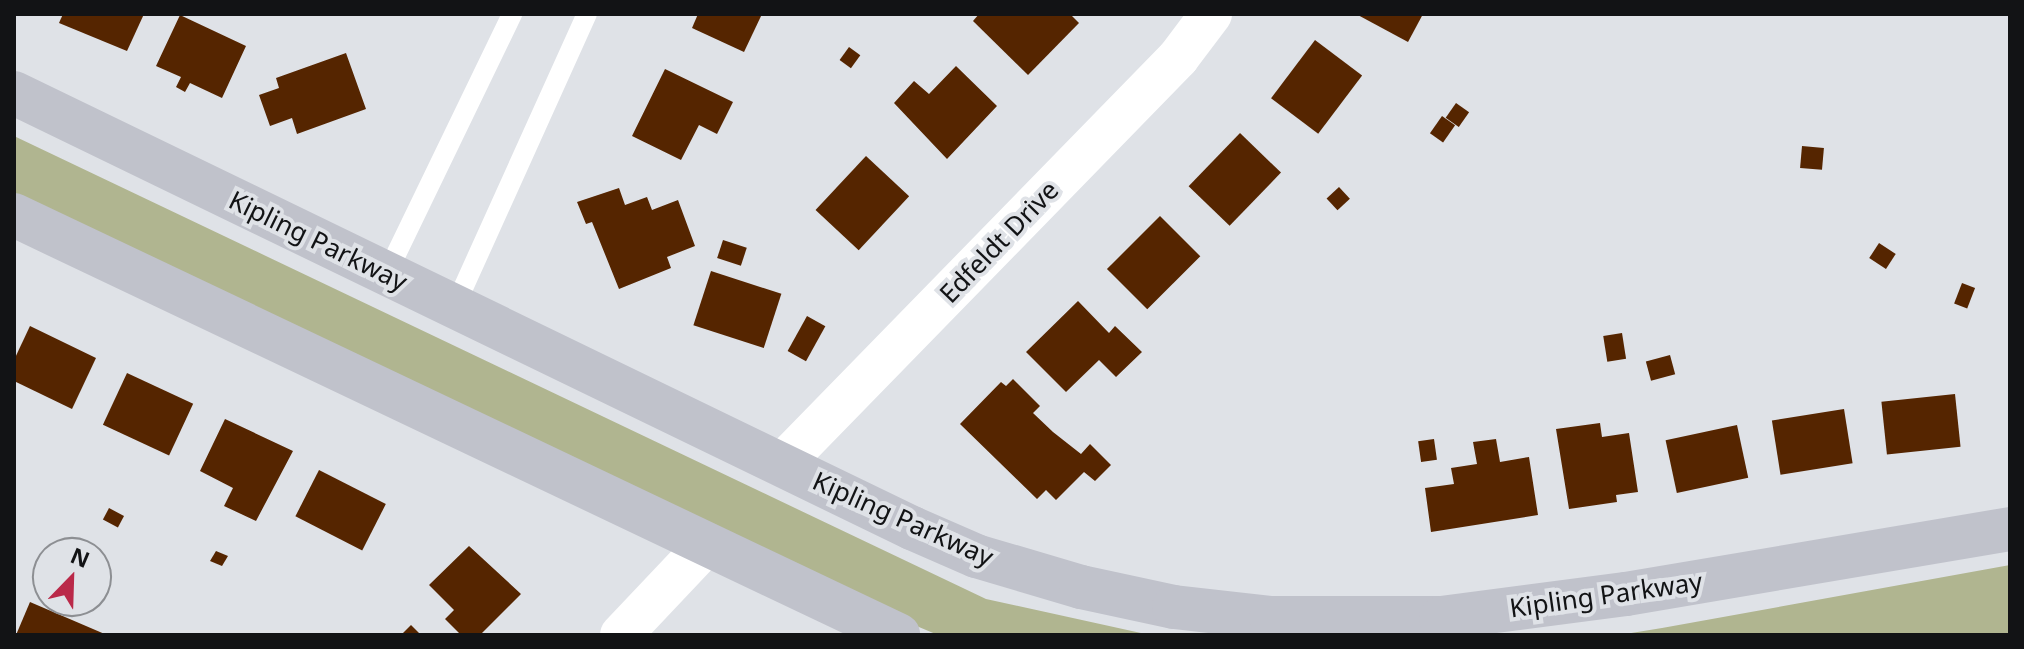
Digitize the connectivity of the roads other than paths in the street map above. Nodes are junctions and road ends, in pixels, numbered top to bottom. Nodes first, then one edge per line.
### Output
1 (512, 14) edge
2 (587, 14) edge
3 (1211, 14) edge
4 (14, 93) edge
5 (14, 215) edge
6 (387, 273) junction
7 (455, 306) junction
8 (781, 465) junction
9 (2010, 529) edge
10 (706, 545) junction
11 (621, 635) edge
12 (898, 635) edge

1 - 6 lane
2 - 7 lane
3 - 8 street, Edfeldt Drive
4 - 6 street, Kipling Parkway
5 - 10 street
6 - 7 street, Kipling Parkway
7 - 8 street, Kipling Parkway
8 - 9 street, Kipling Parkway
10 - 11 street
10 - 12 street

